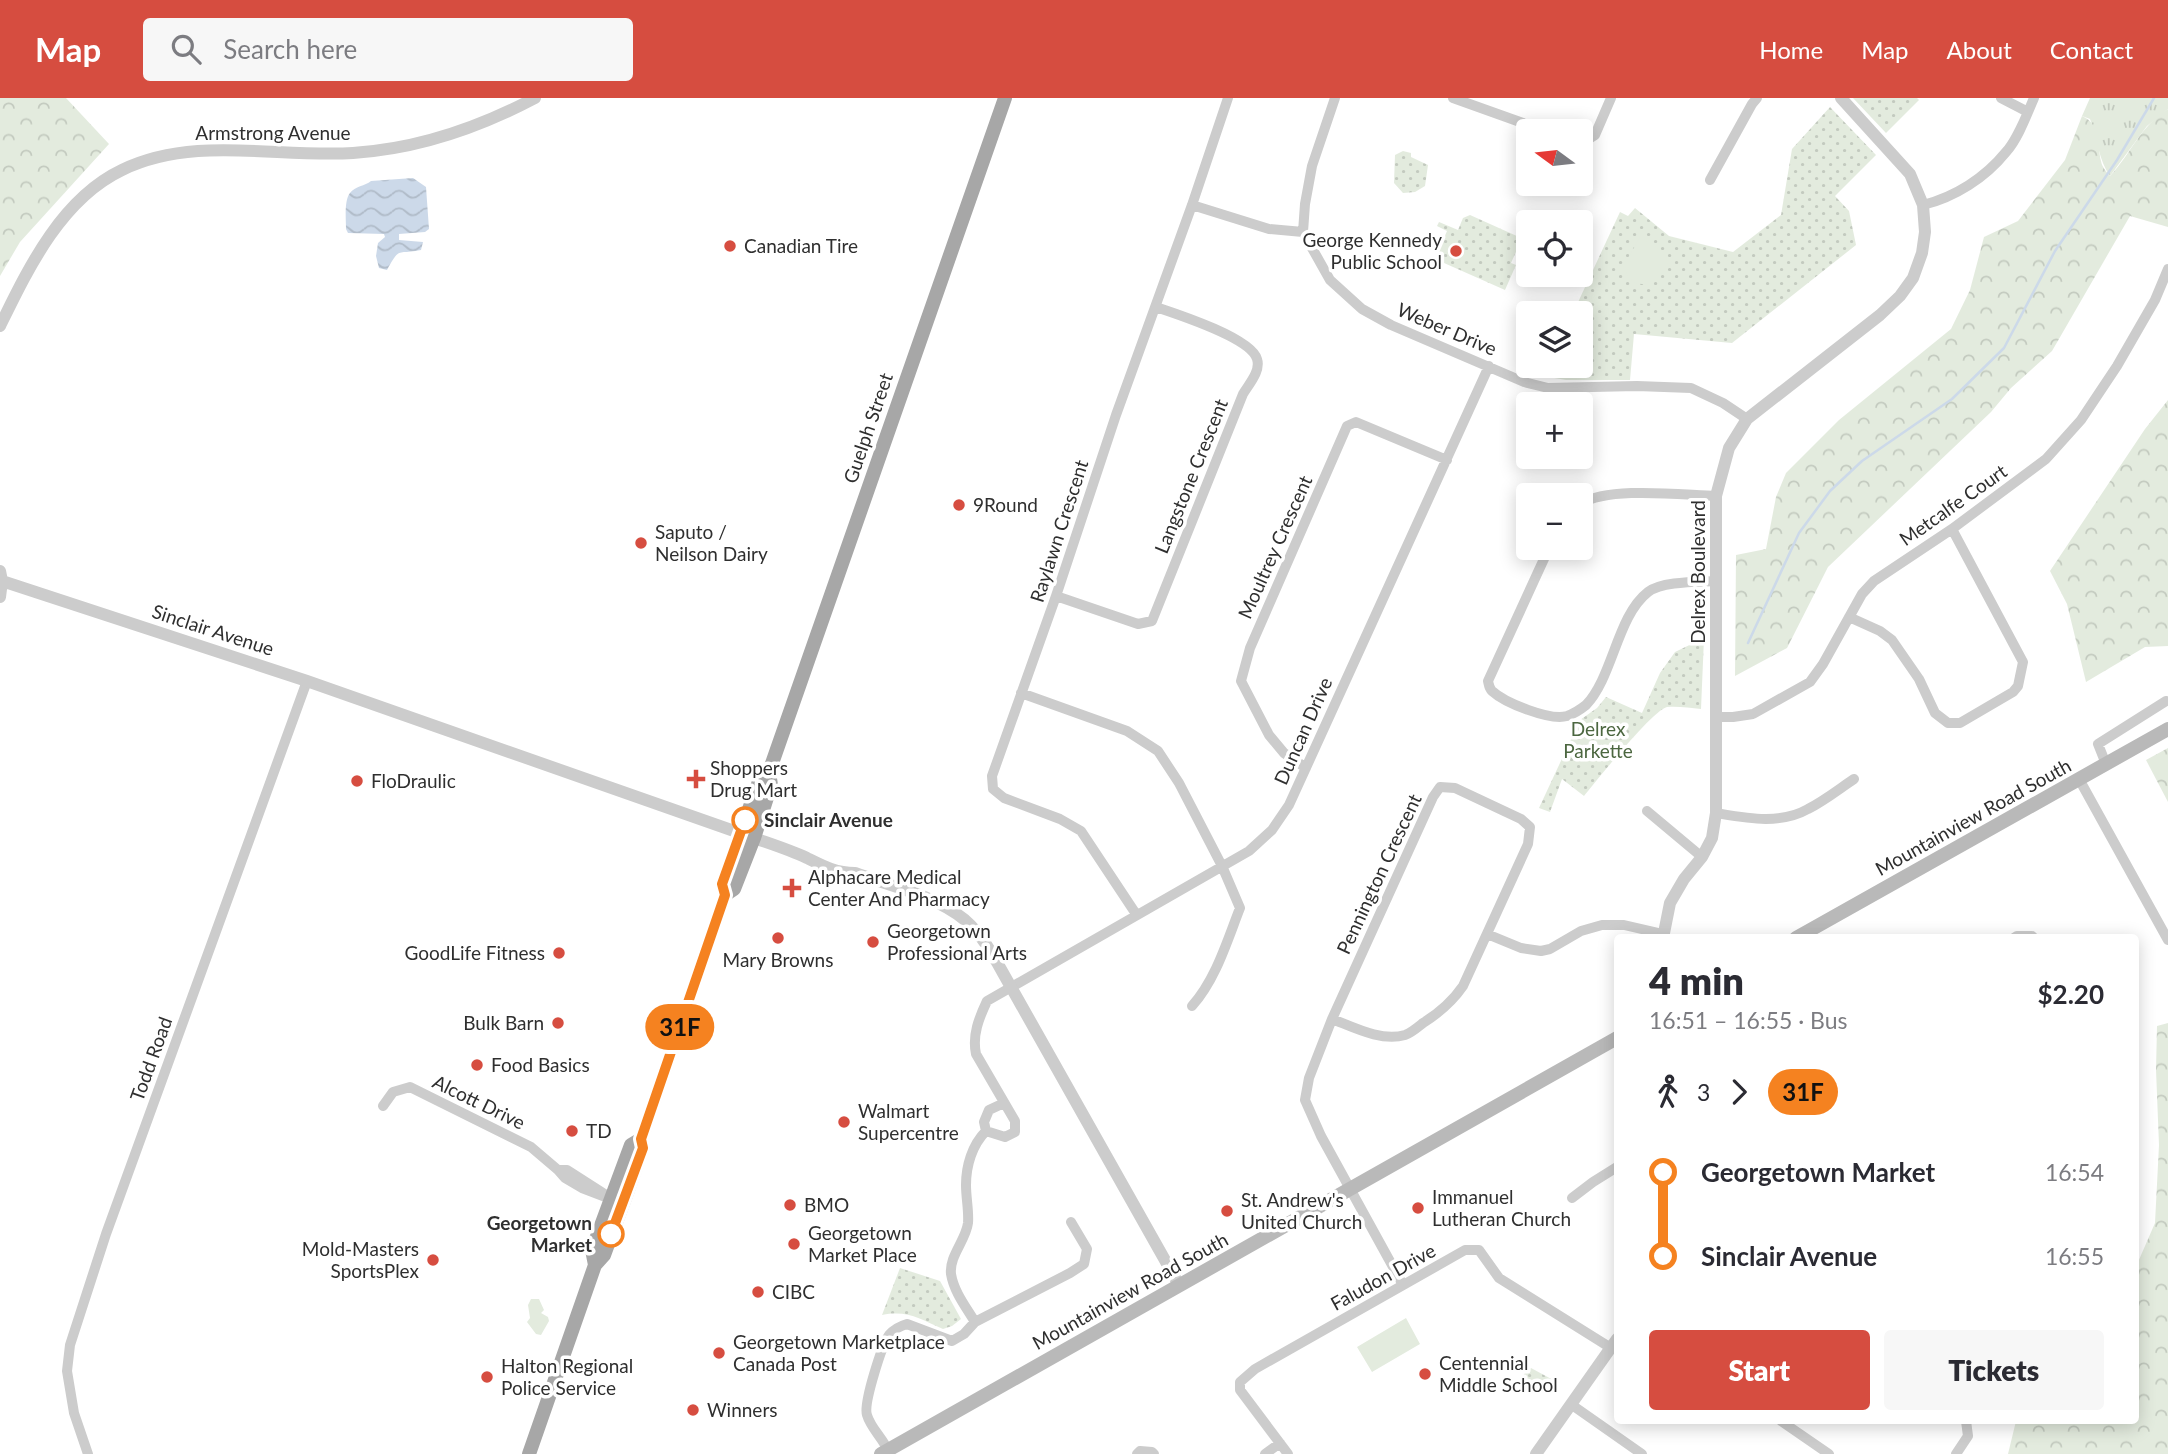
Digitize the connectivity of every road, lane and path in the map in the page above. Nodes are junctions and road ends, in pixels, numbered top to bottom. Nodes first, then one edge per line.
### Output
1 (535, 98) edge
2 (1005, 98) edge
3 (1228, 98) edge
4 (1335, 98) edge
5 (1611, 98) edge
6 (1757, 98) edge
7 (1841, 98) edge
8 (2001, 98) edge
9 (2034, 98) edge
10 (1460, 99) edge
11 (2028, 112) junction
12 (1516, 120) edge
13 (1593, 136) edge
14 (1710, 180) dead end
15 (1192, 205) junction
16 (1923, 205) junction
17 (1303, 232) junction
18 (2168, 269) edge
19 (1156, 307) junction
20 (0, 326) edge
21 (1489, 366) junction
22 (1747, 419) junction
23 (1447, 460) junction
24 (1716, 496) junction
25 (1593, 499) edge
26 (1952, 529) junction
27 (1543, 560) edge
28 (1, 576) edge
29 (1716, 581) junction
30 (1056, 596) junction
31 (0, 597) edge
32 (1849, 617) junction
33 (307, 681) junction
34 (1021, 693) junction
35 (2166, 701) dead end
36 (1717, 717) junction
37 (2168, 729) edge
38 (2106, 764) junction
39 (1306, 768) junction
40 (1854, 779) dead end
41 (2079, 779) junction
42 (1647, 811) dead end
43 (1716, 813) junction
44 (747, 836) junction
45 (1702, 857) junction
46 (1222, 866) junction
47 (1136, 914) junction
48 (1488, 934) junction
49 (1656, 934) edge
50 (1663, 934) edge
51 (1803, 934) edge
52 (2168, 940) edge
53 (1012, 987) junction
54 (1192, 1006) dead end
55 (1332, 1019) junction
56 (1614, 1040) edge
57 (1003, 1103) junction
58 (383, 1106) dead end
59 (986, 1131) junction
60 (1614, 1169) edge
61 (1350, 1189) junction
62 (1572, 1198) dead end
63 (617, 1201) junction
64 (1072, 1222) dead end
65 (1179, 1285) junction
66 (1403, 1285) junction
67 (975, 1322) junction
68 (1614, 1343) edge
69 (1572, 1405) junction
70 (1785, 1424) edge
71 (1966, 1424) edge
72 (1280, 1443) junction
73 (889, 1453) edge
74 (88, 1454) edge
75 (528, 1454) edge
76 (1137, 1454) edge
77 (1154, 1454) edge
78 (1265, 1454) edge
79 (1288, 1454) edge
80 (1536, 1454) edge
81 (1642, 1454) edge
82 (1829, 1454) edge
83 (1956, 1454) edge

1 - 20 street, Armstrong Avenue
2 - 44 main road, Guelph Street
3 - 15 street, Raylawn Crescent
4 - 17 street
5 - 13 street
6 - 14 street
7 - 16 street, Delrex Boulevard
8 - 11 street
9 - 11 street
10 - 12 street
11 - 16 street
15 - 17 street
15 - 19 street, Raylawn Crescent
16 - 22 street, Delrex Boulevard
17 - 21 street, Weber Drive
18 - 26 street, Metcalfe Court
19 - 30 street, Raylawn Crescent
19 - 30 street, Langstone Crescent
21 - 22 street, Weber Drive
21 - 23 street, Duncan Drive
22 - 24 street, Delrex Boulevard
23 - 39 street, Duncan Drive
23 - 39 street, Moultrey Crescent
24 - 25 street
24 - 29 street, Delrex Boulevard
26 - 32 street, Metcalfe Court
26 - 32 street
27 - 29 street
28 - 31 street
28 - 33 street, Sinclair Avenue
29 - 36 street, Delrex Boulevard
30 - 34 street, Raylawn Crescent
32 - 36 street, Metcalfe Court
33 - 44 street, Sinclair Avenue
33 - 74 street, Todd Road
34 - 46 street
34 - 47 street, Raylawn Crescent
35 - 38 street
36 - 43 street, Delrex Boulevard
37 - 38 main road, Mountainview Road South
38 - 41 main road, Mountainview Road South
39 - 46 street, Duncan Drive
40 - 43 street
41 - 51 main road, Mountainview Road South
41 - 52 street
42 - 45 street
43 - 45 street, Delrex Boulevard
44 - 53 street, Sinclair Avenue
44 - 63 main road, Guelph Street
45 - 50 street, Delrex Boulevard
46 - 47 street, Duncan Drive
46 - 54 street
47 - 53 street, Duncan Drive
48 - 49 street
48 - 55 street, Pennington Crescent
48 - 55 street, Pennington Crescent
53 - 57 street, Duncan Drive
53 - 65 street, Sinclair Avenue
55 - 61 street, Pennington Crescent
56 - 61 main road, Mountainview Road South
57 - 59 street
57 - 59 street
58 - 63 street, Alcott Drive
59 - 67 street
60 - 62 street
61 - 65 main road, Mountainview Road South
61 - 66 street, Pennington Crescent
63 - 75 main road, Guelph Street
64 - 67 street
65 - 73 main road, Mountainview Road South
66 - 68 street, Faludon Drive
66 - 72 street, Faludon Drive
67 - 73 street
68 - 69 street
69 - 80 street
69 - 81 street
70 - 82 street
71 - 83 street
72 - 78 street
72 - 79 street, Faludon Drive
76 - 77 street

